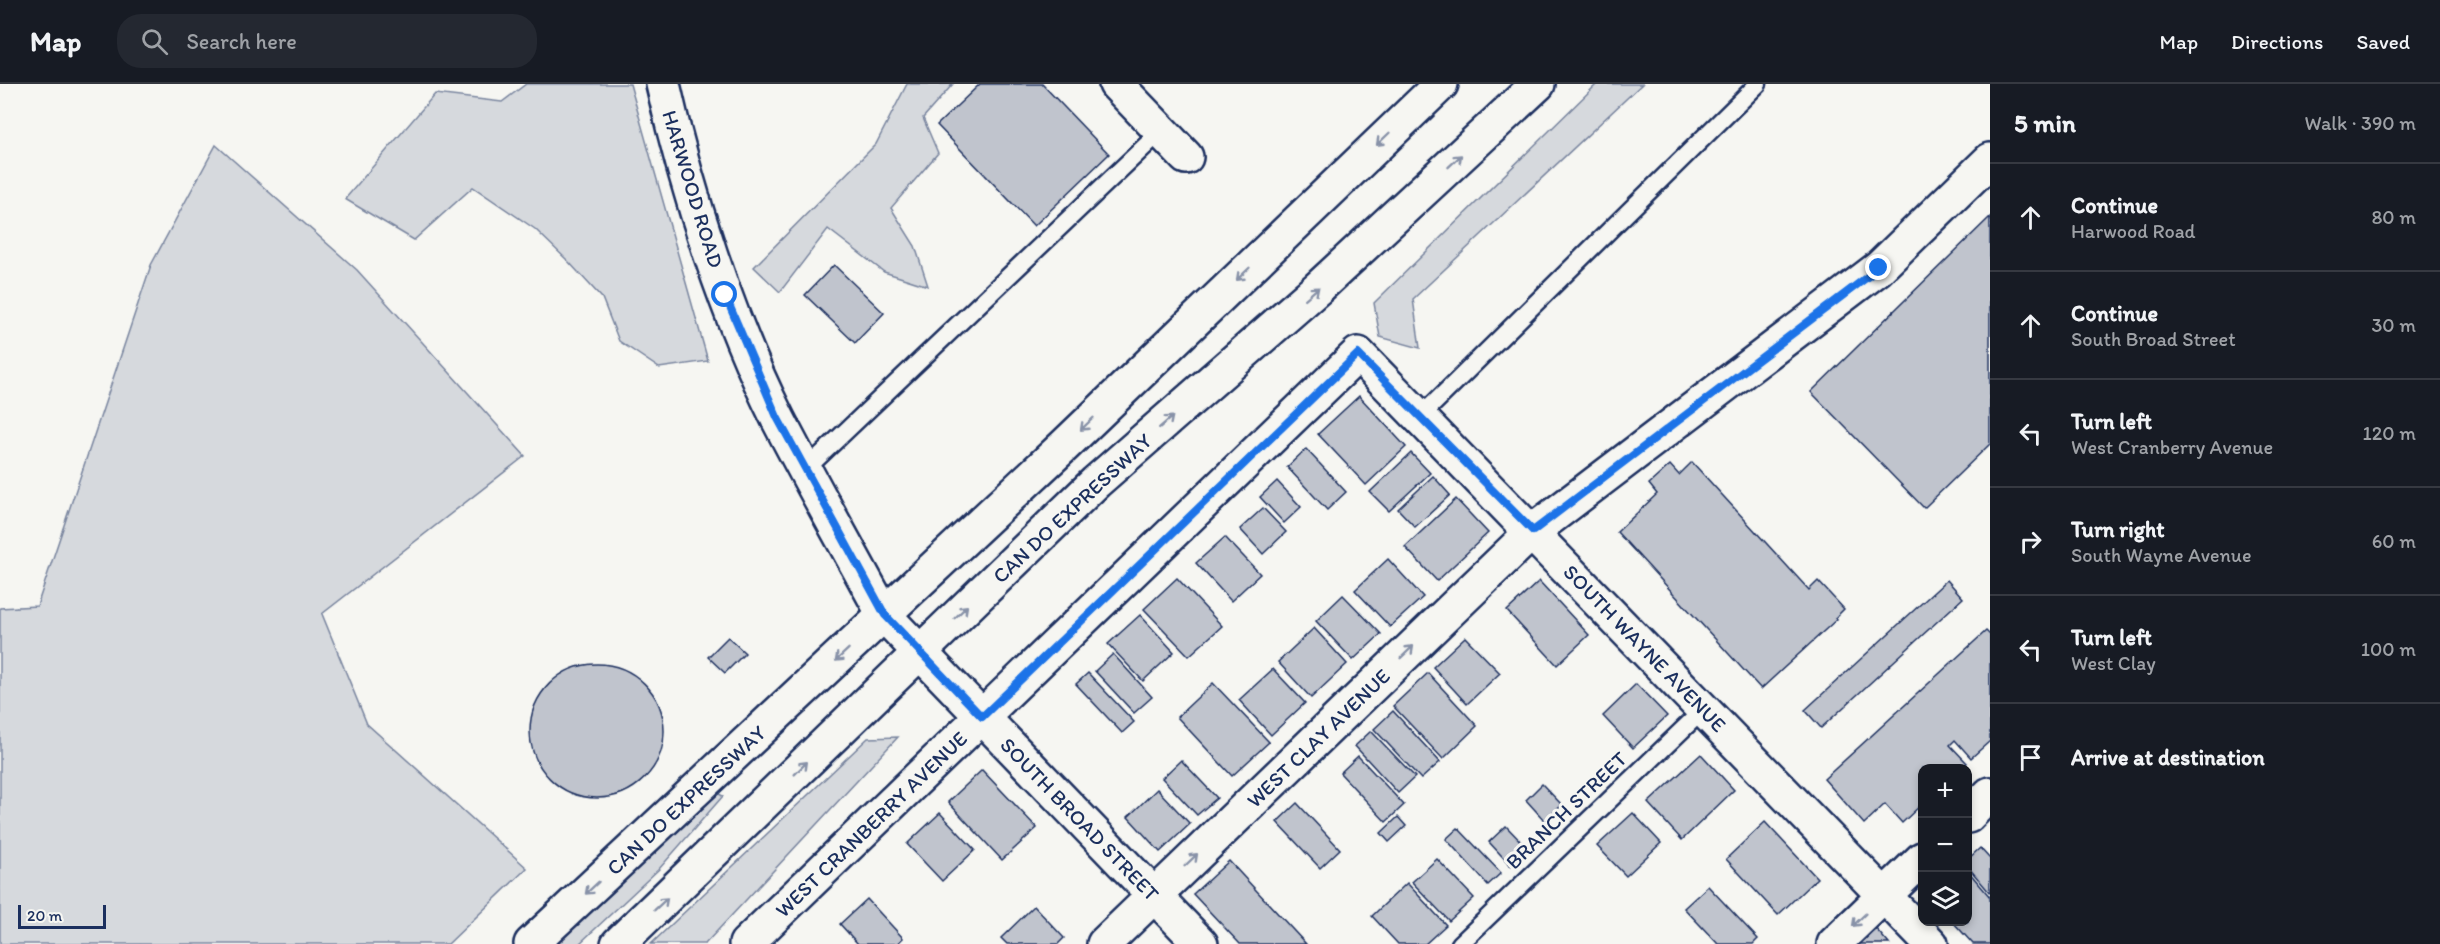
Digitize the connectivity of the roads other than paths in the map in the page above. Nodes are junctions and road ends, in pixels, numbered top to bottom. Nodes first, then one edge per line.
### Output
1 (663, 84) edge
2 (1116, 84) edge
3 (1440, 84) edge
4 (1538, 84) edge
5 (1758, 84) edge
6 (1161, 131) junction
7 (1186, 157) dead end
8 (1990, 160) edge
9 (1358, 354) joint
10 (1421, 416) junction
11 (806, 470) junction
12 (1533, 531) junction
13 (885, 615) junction
14 (919, 652) junction
15 (1704, 709) junction
16 (982, 717) junction
17 (1990, 794) edge
18 (1972, 812) edge
19 (1918, 864) edge
20 (1154, 896) junction
21 (1884, 896) junction
22 (531, 944) edge
23 (618, 944) edge
24 (746, 944) edge
25 (1104, 944) edge
26 (1201, 944) edge
27 (1460, 944) edge
28 (1834, 944) edge
29 (1931, 944) edge

1 - 11 street, HARWOOD ROAD
2 - 6 street
3 -> 13 street, CAN DO EXPRESSWAY
14 -> 4 street, CAN DO EXPRESSWAY
5 - 10 lane
6 - 7 street
6 - 11 lane
8 - 12 street, WEST CLAY AVENUE
9 - 10 street, SOUTH WAYNE AVENUE
9 - 16 street, WEST CRANBERRY AVENUE
10 - 12 street, SOUTH WAYNE AVENUE
11 - 13 street, HARWOOD ROAD
12 - 15 street, SOUTH WAYNE AVENUE
20 -> 12 street, WEST CLAY AVENUE
13 - 14 street, SOUTH BROAD STREET
13 -> 22 street, CAN DO EXPRESSWAY
14 - 16 street, SOUTH BROAD STREET
23 -> 14 street, CAN DO EXPRESSWAY
15 - 21 street, SOUTH WAYNE AVENUE
15 - 27 lane, BRANCH STREET
16 - 20 street, SOUTH BROAD STREET
16 - 24 street, WEST CRANBERRY AVENUE
17 - 18 street
19 - 21 street
20 - 25 street, WEST CLAY AVENUE
20 - 26 street, SOUTH BROAD STREET
21 -> 28 street
21 - 29 street, SOUTH WAYNE AVENUE

